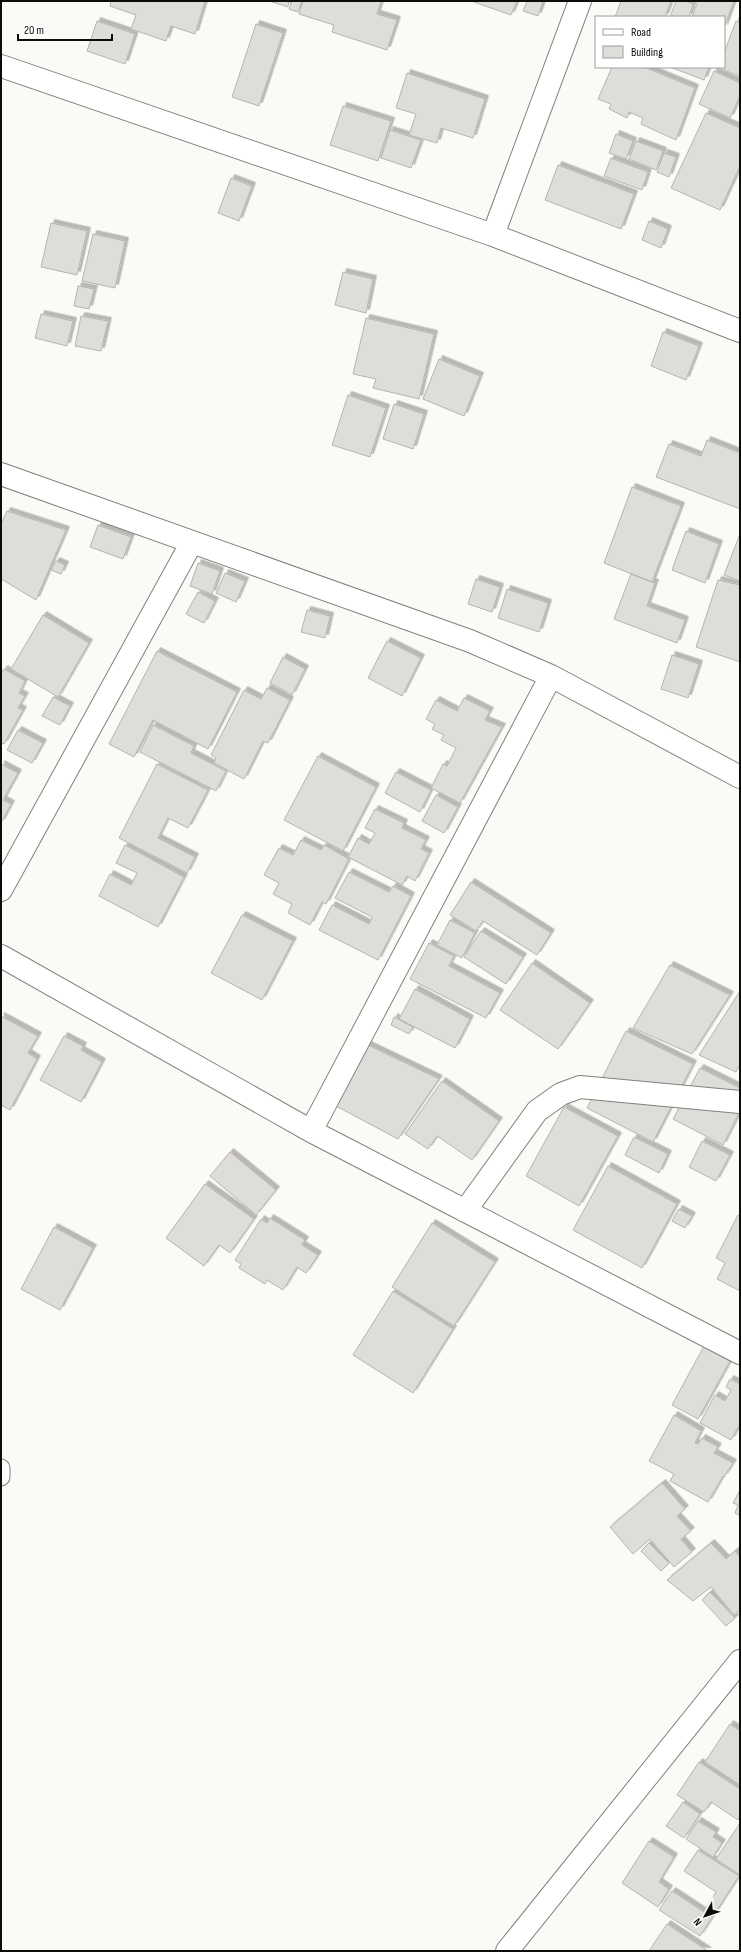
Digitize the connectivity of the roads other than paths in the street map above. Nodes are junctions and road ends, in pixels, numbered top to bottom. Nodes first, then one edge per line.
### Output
1 (580, 1) edge
2 (1, 66) edge
3 (493, 235) junction
4 (740, 331) edge
5 (4, 481) edge
6 (192, 542) junction
7 (551, 676) junction
8 (740, 777) edge
9 (1, 890) edge
10 (1, 956) edge
11 (740, 1102) edge
12 (311, 1131) junction
13 (466, 1211) junction
14 (740, 1353) edge
15 (1, 1468) edge
16 (1, 1477) edge
17 (740, 1661) edge
18 (507, 1951) edge

1 - 3 street
2 - 3 street
3 - 4 street
5 - 6 street
6 - 7 street
6 - 9 street
7 - 8 street
7 - 12 street
10 - 12 street
11 - 13 street
12 - 13 street
13 - 14 street
15 - 16 lane
17 - 18 street

